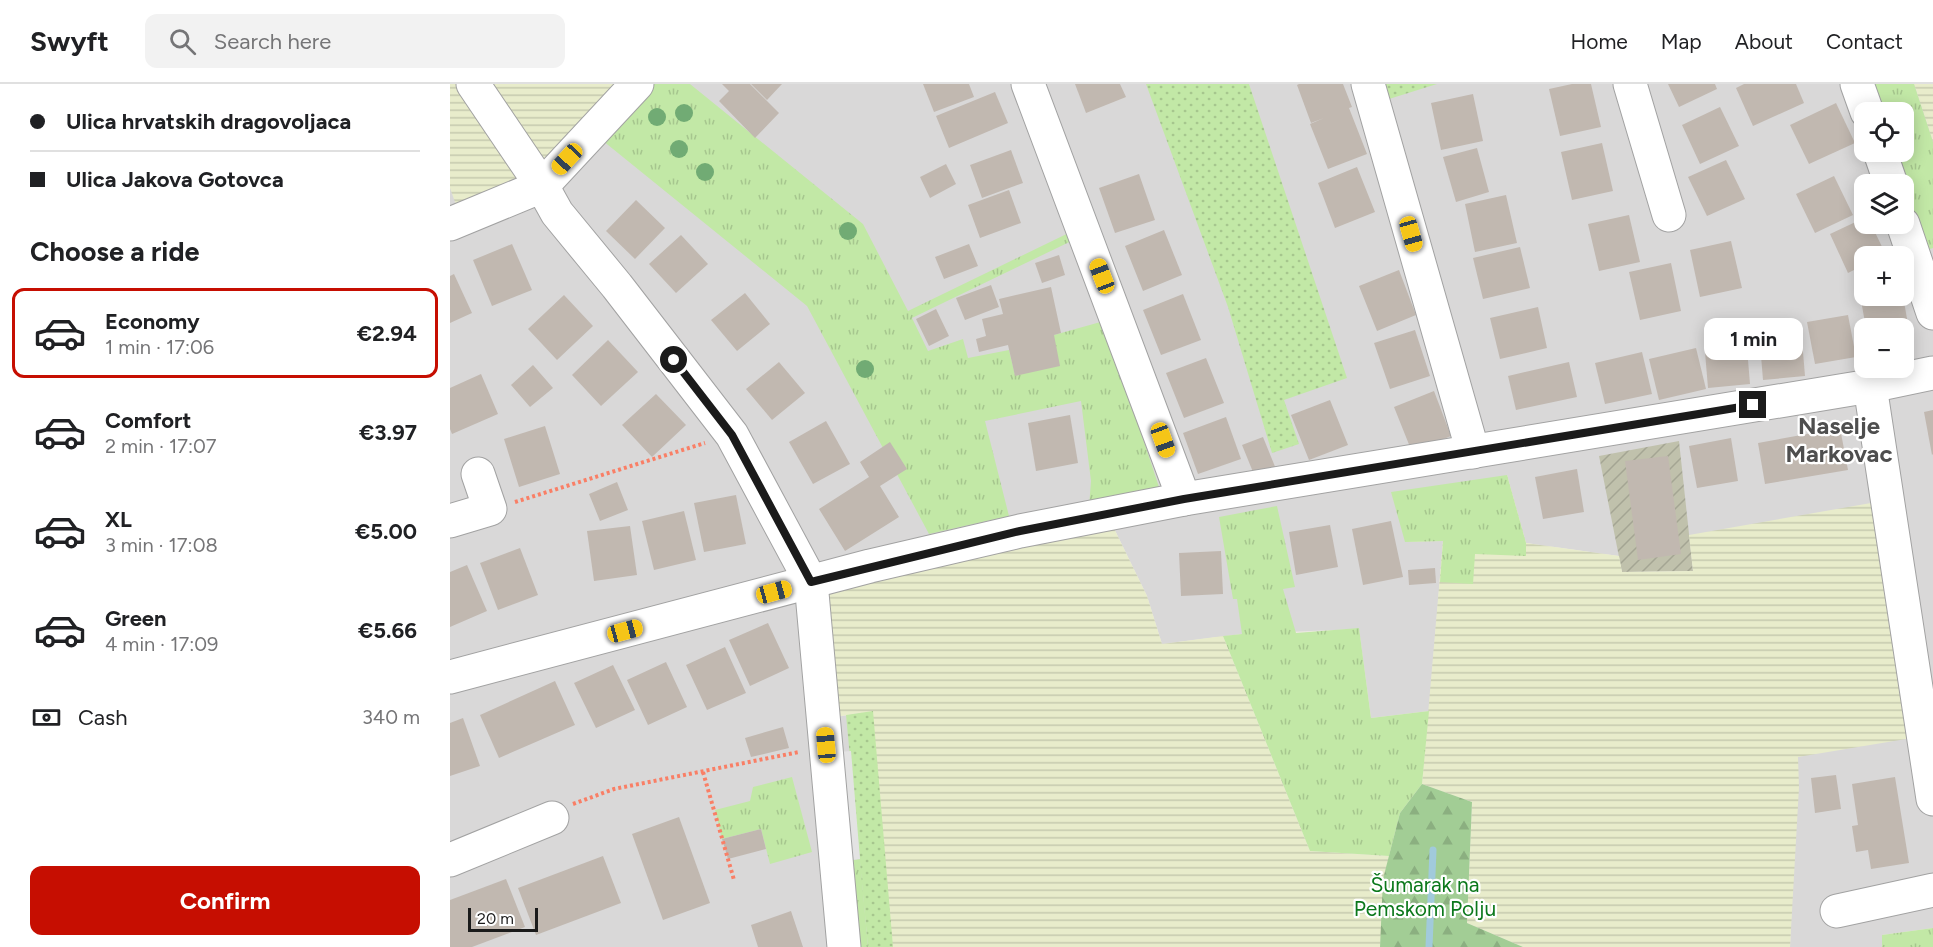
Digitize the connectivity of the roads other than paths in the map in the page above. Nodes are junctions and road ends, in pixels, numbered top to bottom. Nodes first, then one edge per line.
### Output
1 (473, 84) edge
2 (637, 84) edge
3 (1028, 84) edge
4 (1368, 84) edge
5 (1630, 84) edge
6 (1857, 84) edge
7 (1863, 102) edge
8 (542, 186) junction
9 (1669, 214) dead end
10 (450, 224) edge
11 (1906, 234) edge
12 (1933, 313) edge
13 (1933, 373) edge
14 (1870, 386) junction
15 (1473, 452) junction
16 (478, 474) dead end
17 (1184, 499) junction
18 (450, 521) edge
19 (811, 582) junction
20 (1923, 667) edge
21 (450, 677) edge
22 (1933, 799) edge
23 (552, 818) road end
24 (450, 860) edge
25 (1933, 890) edge
26 (1837, 911) dead end
27 (844, 947) edge

1 - 8 street
2 - 8 street
3 - 17 street
4 - 15 street
5 - 9 street
6 - 7 street
8 - 10 street
8 - 19 street
11 - 12 street
13 - 14 street
14 - 15 street
14 - 20 street
15 - 17 street
16 - 18 street
17 - 19 street
19 - 21 street
19 - 27 street
20 - 22 street
23 - 24 street
25 - 26 street

